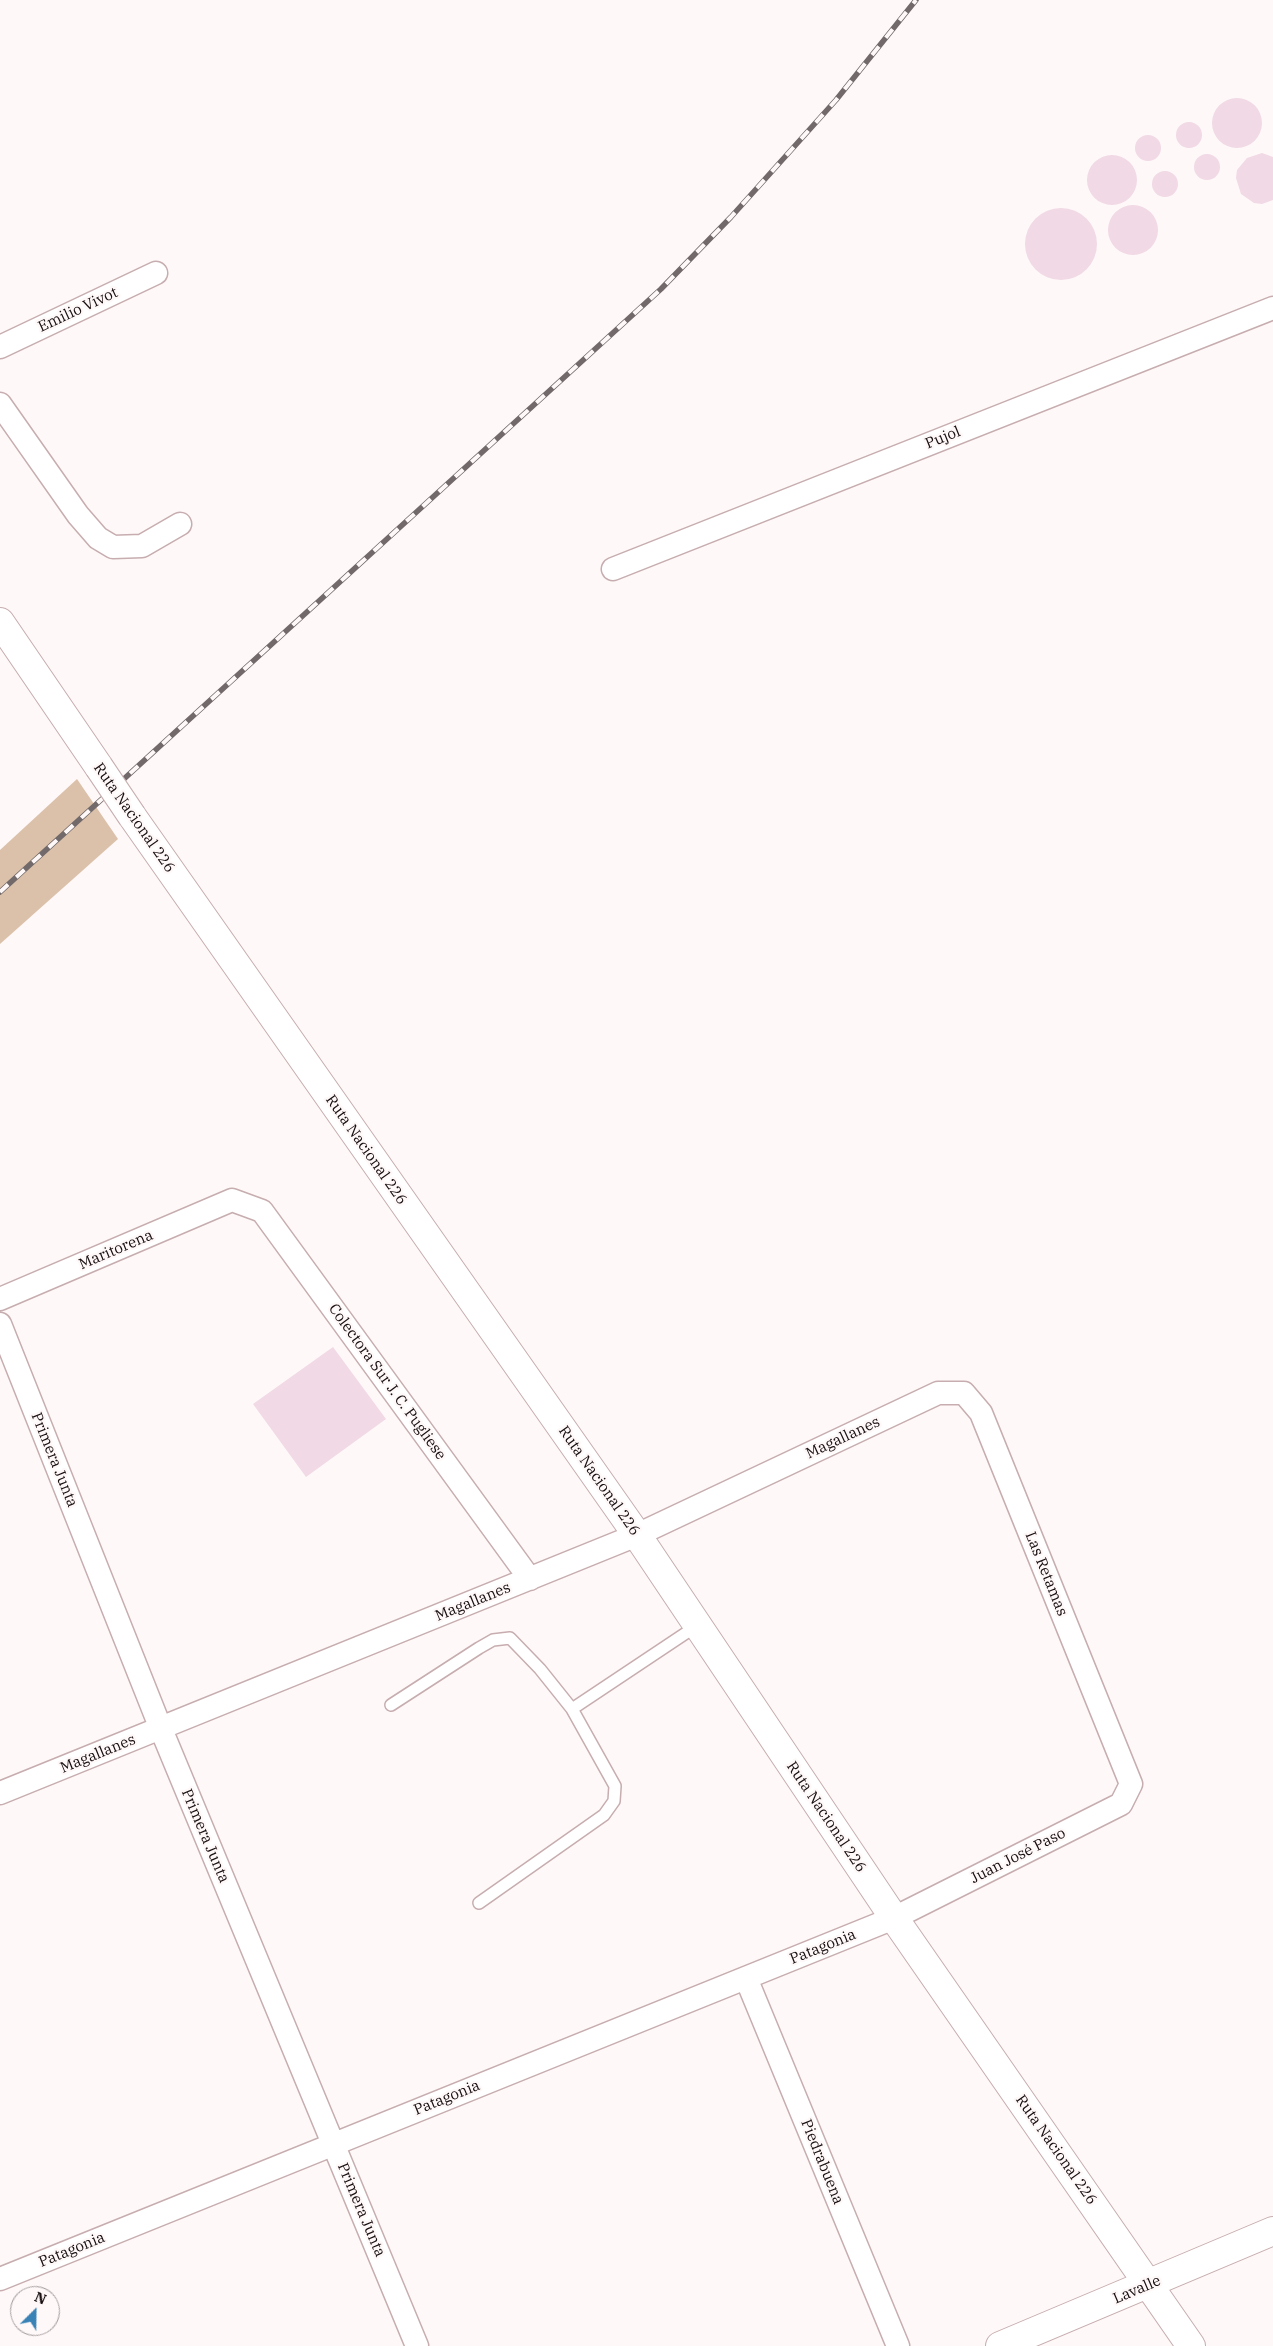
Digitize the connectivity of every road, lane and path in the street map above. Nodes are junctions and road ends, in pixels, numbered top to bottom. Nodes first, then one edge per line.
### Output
1 (156, 273) dead end
2 (1273, 308) edge
3 (0, 346) edge
4 (0, 404) edge
5 (180, 524) dead end
6 (613, 569) dead end
7 (0, 622) edge
8 (232, 1200) joint
9 (0, 1299) edge
10 (0, 1324) edge
11 (938, 1393) joint
12 (637, 1535) junction
13 (530, 1579) junction
14 (698, 1625) junction
15 (391, 1705) dead end
16 (572, 1709) junction
17 (161, 1729) junction
18 (1131, 1784) joint
19 (0, 1793) edge
20 (480, 1903) dead end
21 (894, 1918) junction
22 (746, 1978) junction
23 (333, 2144) junction
24 (1273, 2231) edge
25 (0, 2279) edge
26 (1149, 2285) junction
27 (417, 2346) edge
28 (898, 2346) edge
29 (1000, 2346) edge
30 (1191, 2346) edge

1 - 3 street, Emilio Vivot
2 - 6 street, Pujol
4 - 5 street
7 - 12 main road, Ruta Nacional 226, bridge
8 - 9 street, Maritorena
8 - 13 street, Colectora Sur J. C. Pugliese
10 - 17 street, Primera Junta
11 - 12 street, Magallanes
11 - 18 street, Las Retamas
12 - 13 street, Magallanes
12 - 14 main road, Ruta Nacional 226
13 - 17 street, Magallanes
14 - 16 lane
14 - 21 main road, Ruta Nacional 226
15 - 16 lane
16 - 20 lane
17 - 19 street, Magallanes
17 - 23 street, Primera Junta
18 - 21 street, Juan José Paso
21 - 22 street, Patagonia
21 - 26 main road, Ruta Nacional 226
22 - 23 street, Patagonia
22 - 28 street, Piedrabuena
23 - 25 street, Patagonia
23 - 27 street, Primera Junta
24 - 26 main road, Lavalle
26 - 29 main road, Lavalle
26 - 30 main road, Ruta Nacional 226

